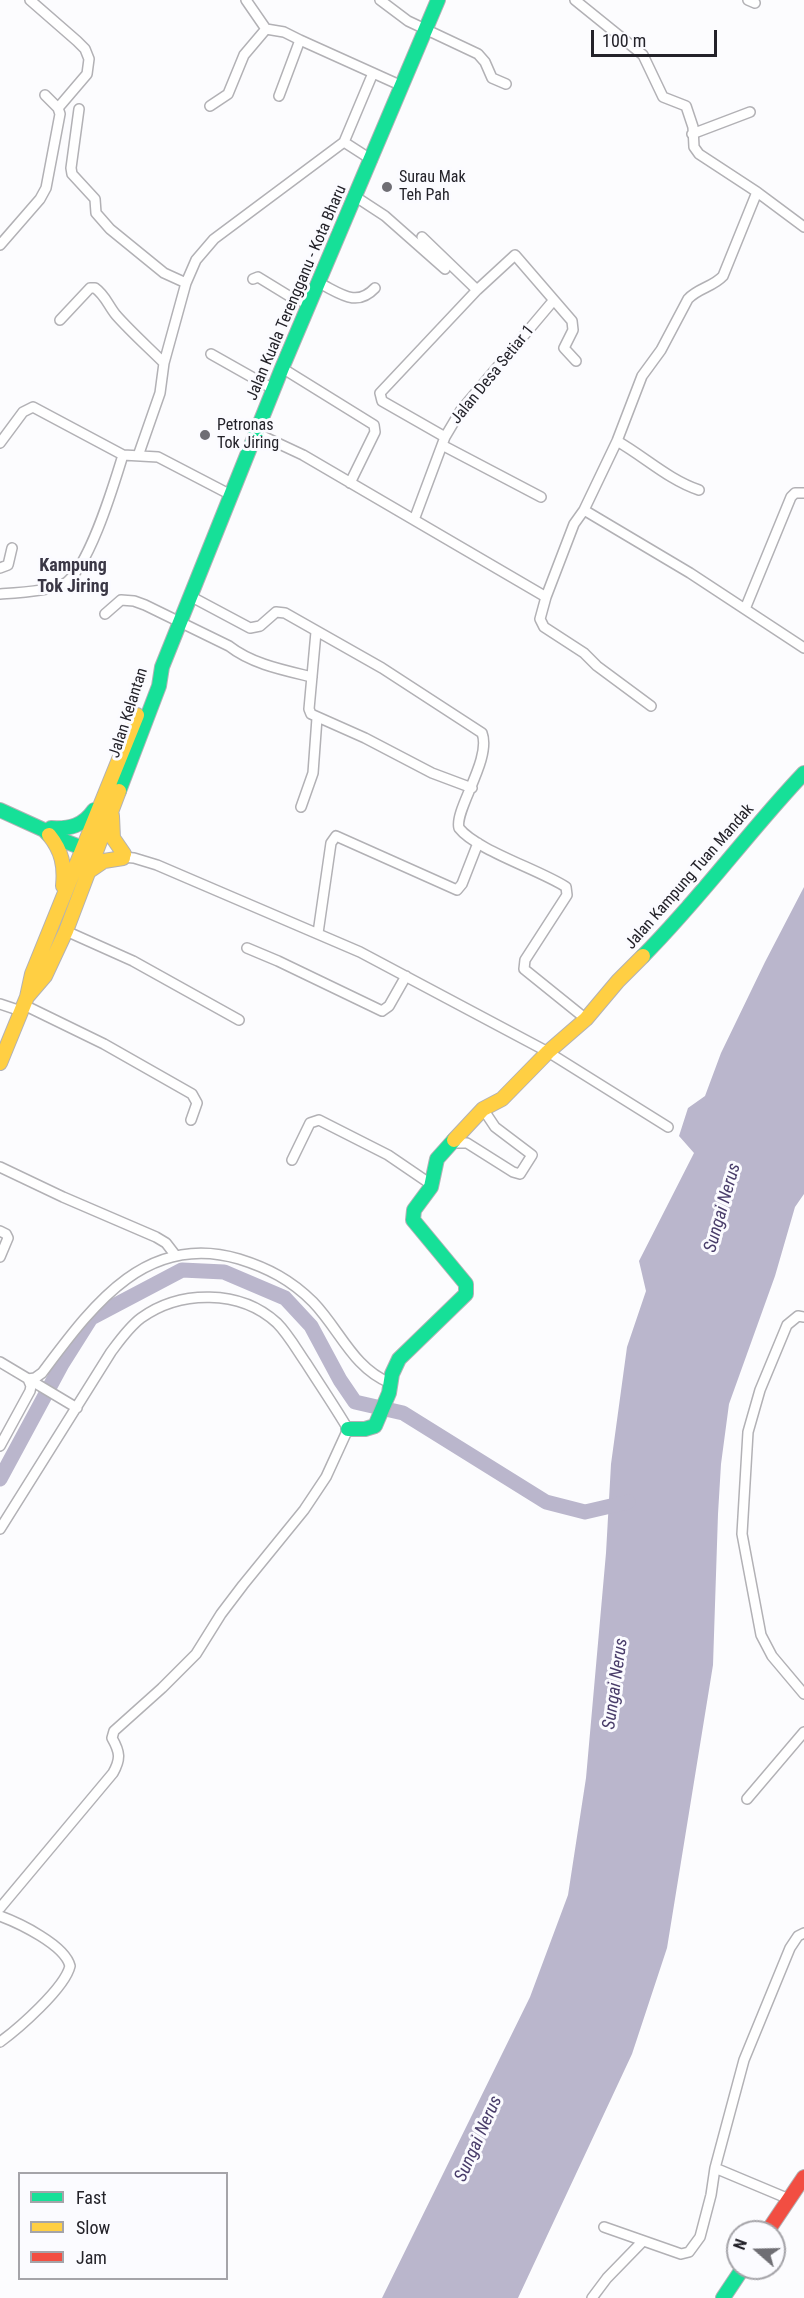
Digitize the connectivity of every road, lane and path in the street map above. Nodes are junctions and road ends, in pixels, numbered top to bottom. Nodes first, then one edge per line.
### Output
1 (30, 0) edge
2 (246, 0) edge
3 (380, 0) edge
4 (438, 0) edge
5 (575, 0) edge
6 (266, 28) junction
7 (425, 30) junction
8 (300, 40) junction
9 (373, 73) junction
10 (506, 84) dead end
11 (402, 86) junction
12 (45, 95) dead end
13 (279, 96) dead end
14 (210, 106) dead end
15 (58, 108) junction
16 (79, 109) dead end
17 (750, 112) dead end
18 (692, 134) junction
19 (345, 142) junction
20 (372, 160) junction
21 (757, 192) junction
22 (356, 197) junction
23 (804, 227) edge
24 (422, 237) dead end
25 (0, 245) edge
26 (445, 269) dead end
27 (253, 279) dead end
28 (186, 283) junction
29 (319, 283) junction
30 (375, 288) dead end
31 (477, 290) junction
32 (553, 301) junction
33 (309, 304) junction
34 (60, 320) dead end
35 (211, 354) dead end
36 (576, 362) dead end
37 (164, 363) junction
38 (282, 368) junction
39 (273, 389) junction
40 (256, 433) junction
41 (444, 441) junction
42 (617, 441) junction
43 (0, 443) edge
44 (123, 455) junction
45 (138, 456) junction
46 (350, 483) junction
47 (699, 490) dead end
48 (804, 493) edge
49 (231, 495) junction
50 (541, 496) dead end
51 (584, 510) junction
52 (414, 520) junction
53 (12, 548) dead end
54 (0, 568) edge
55 (0, 594) edge
56 (190, 596) junction
57 (546, 597) junction
58 (745, 609) junction
59 (105, 614) dead end
60 (180, 621) junction
61 (316, 632) junction
62 (804, 648) edge
63 (162, 667) junction
64 (312, 677) junction
65 (651, 706) dead end
66 (317, 718) junction
67 (804, 773) edge
68 (109, 785) junction
69 (472, 788) junction
70 (301, 807) dead end
71 (111, 809) junction
72 (0, 810) edge
73 (48, 831) junction
74 (478, 843) junction
75 (91, 847) junction
76 (125, 856) junction
77 (88, 872) junction
78 (59, 907) junction
79 (66, 931) junction
80 (318, 933) junction
81 (246, 948) dead end
82 (406, 976) junction
83 (0, 1004) edge
84 (24, 1004) junction
85 (586, 1019) junction
86 (239, 1020) dead end
87 (548, 1052) junction
88 (0, 1063) edge
89 (483, 1109) junction
90 (191, 1120) dead end
91 (668, 1127) dead end
92 (453, 1143) junction
93 (291, 1160) dead end
94 (0, 1167) edge
95 (432, 1185) junction
96 (0, 1231) edge
97 (176, 1256) junction
98 (0, 1257) edge
99 (804, 1317) edge
100 (0, 1362) edge
101 (30, 1381) junction
102 (389, 1388) junction
103 (77, 1408) junction
104 (348, 1429) junction
105 (0, 1446) edge
106 (0, 1529) edge
107 (804, 1694) edge
108 (804, 1731) edge
109 (747, 1799) dead end
110 (0, 1908) edge
111 (0, 1916) edge
112 (804, 1933) edge
113 (0, 2042) edge
114 (715, 2168) junction
115 (804, 2177) edge
116 (789, 2199) junction
117 (775, 2220) edge
118 (604, 2228) dead end
119 (643, 2241) junction
120 (735, 2280) edge
121 (592, 2298) edge
122 (723, 2298) edge

1 - 15 street
2 - 6 street
3 - 7 street
4 - 7 main road, Jalan Kuala Terengganu - Kota Bharu
5 - 18 street
6 - 8 street
6 - 14 street
7 - 10 street
7 - 11 main road, Jalan Kuala Terengganu - Kota Bharu
8 - 9 street
8 - 13 street
9 - 11 street
9 - 19 street
11 - 20 main road, Jalan Kuala Terengganu - Kota Bharu
12 - 15 street
15 - 25 street
16 - 28 street
17 - 18 street
18 - 21 street
19 - 20 street
19 - 28 street
20 - 22 main road, Jalan Kuala Terengganu - Kota Bharu
21 - 23 street
21 - 42 street
22 - 26 street
22 - 29 main road, Jalan Kuala Terengganu - Kota Bharu
24 - 31 street
27 - 33 street
28 - 37 street
29 - 30 street
29 - 33 main road, Jalan Kuala Terengganu - Kota Bharu
31 - 32 street
31 - 41 street
32 - 36 street
32 - 41 street, Jalan Desa Setiar 1
33 - 38 main road, Jalan Kuala Terengganu - Kota Bharu
34 - 37 street
35 - 39 street
37 - 45 street
38 - 39 main road, Jalan Kuala Terengganu - Kota Bharu
38 - 46 street
39 - 40 main road, Jalan Kuala Terengganu - Kota Bharu
40 - 46 street
40 - 49 main road, Jalan Kuala Terengganu - Kota Bharu
41 - 50 street
41 - 52 street, Jalan Desa Setiar 1
42 - 47 street
42 - 51 street
43 - 44 street
44 - 45 street
44 - 55 street
45 - 49 street
46 - 52 street
48 - 58 street
49 - 56 main road, Jalan Kuala Terengganu - Kota Bharu
51 - 57 street
51 - 58 street
52 - 57 street
53 - 54 street
56 - 60 main road, Jalan Kuala Terengganu - Kota Bharu
56 - 61 street
57 - 65 street
58 - 62 street
59 - 60 street
60 - 63 main road, Jalan Kuala Terengganu - Kota Bharu
60 - 64 street
61 - 64 street
61 - 69 street
63 - 68 main road, Jalan Kelantan
63 - 71 main road, Jalan Kelantan
64 - 66 street
66 - 69 street
66 - 70 street
67 - 85 main road, Jalan Kampung Tuan Mandak
68 - 73 main road
68 - 75 main road, Jalan Kelantan
69 - 74 street
71 - 75 main road, Jalan Kelantan
71 - 76 main road
72 - 73 main road
73 - 75 main road
73 - 78 main road
74 - 80 street
74 - 85 street
75 - 76 street
75 - 77 main road, Jalan Kelantan
75 - 78 main road, Jalan Kelantan
76 - 77 main road
76 - 80 street
77 - 79 main road, Jalan Kelantan
78 - 84 main road, Jalan Kelantan
79 - 84 main road, Jalan Kelantan
79 - 86 street
80 - 82 street
81 - 82 street
82 - 87 street
83 - 84 street
84 - 88 main road, Jalan Kelantan
84 - 90 street
85 - 87 main road, Jalan Kampung Tuan Mandak
87 - 89 main road, Jalan Kampung Tuan Mandak
87 - 91 street
89 - 92 main road, Jalan Kampung Tuan Mandak
89 - 92 street
92 - 95 main road, Jalan Kampung Tuan Mandak
93 - 95 street
94 - 97 street
95 - 102 main road, Jalan Kampung Tuan Mandak
96 - 98 street
97 - 101 street
97 - 102 street
99 - 107 street
100 - 101 street
101 - 103 street
101 - 105 street
102 - 104 main road, Jalan Kampung Tuan Mandak
103 - 104 street
103 - 106 street
104 - 110 street
108 - 109 street
111 - 113 street
112 - 114 street
114 - 116 street
114 - 119 street
115 - 116 main road
116 - 117 main road
118 - 119 street
119 - 121 street
120 - 122 main road

